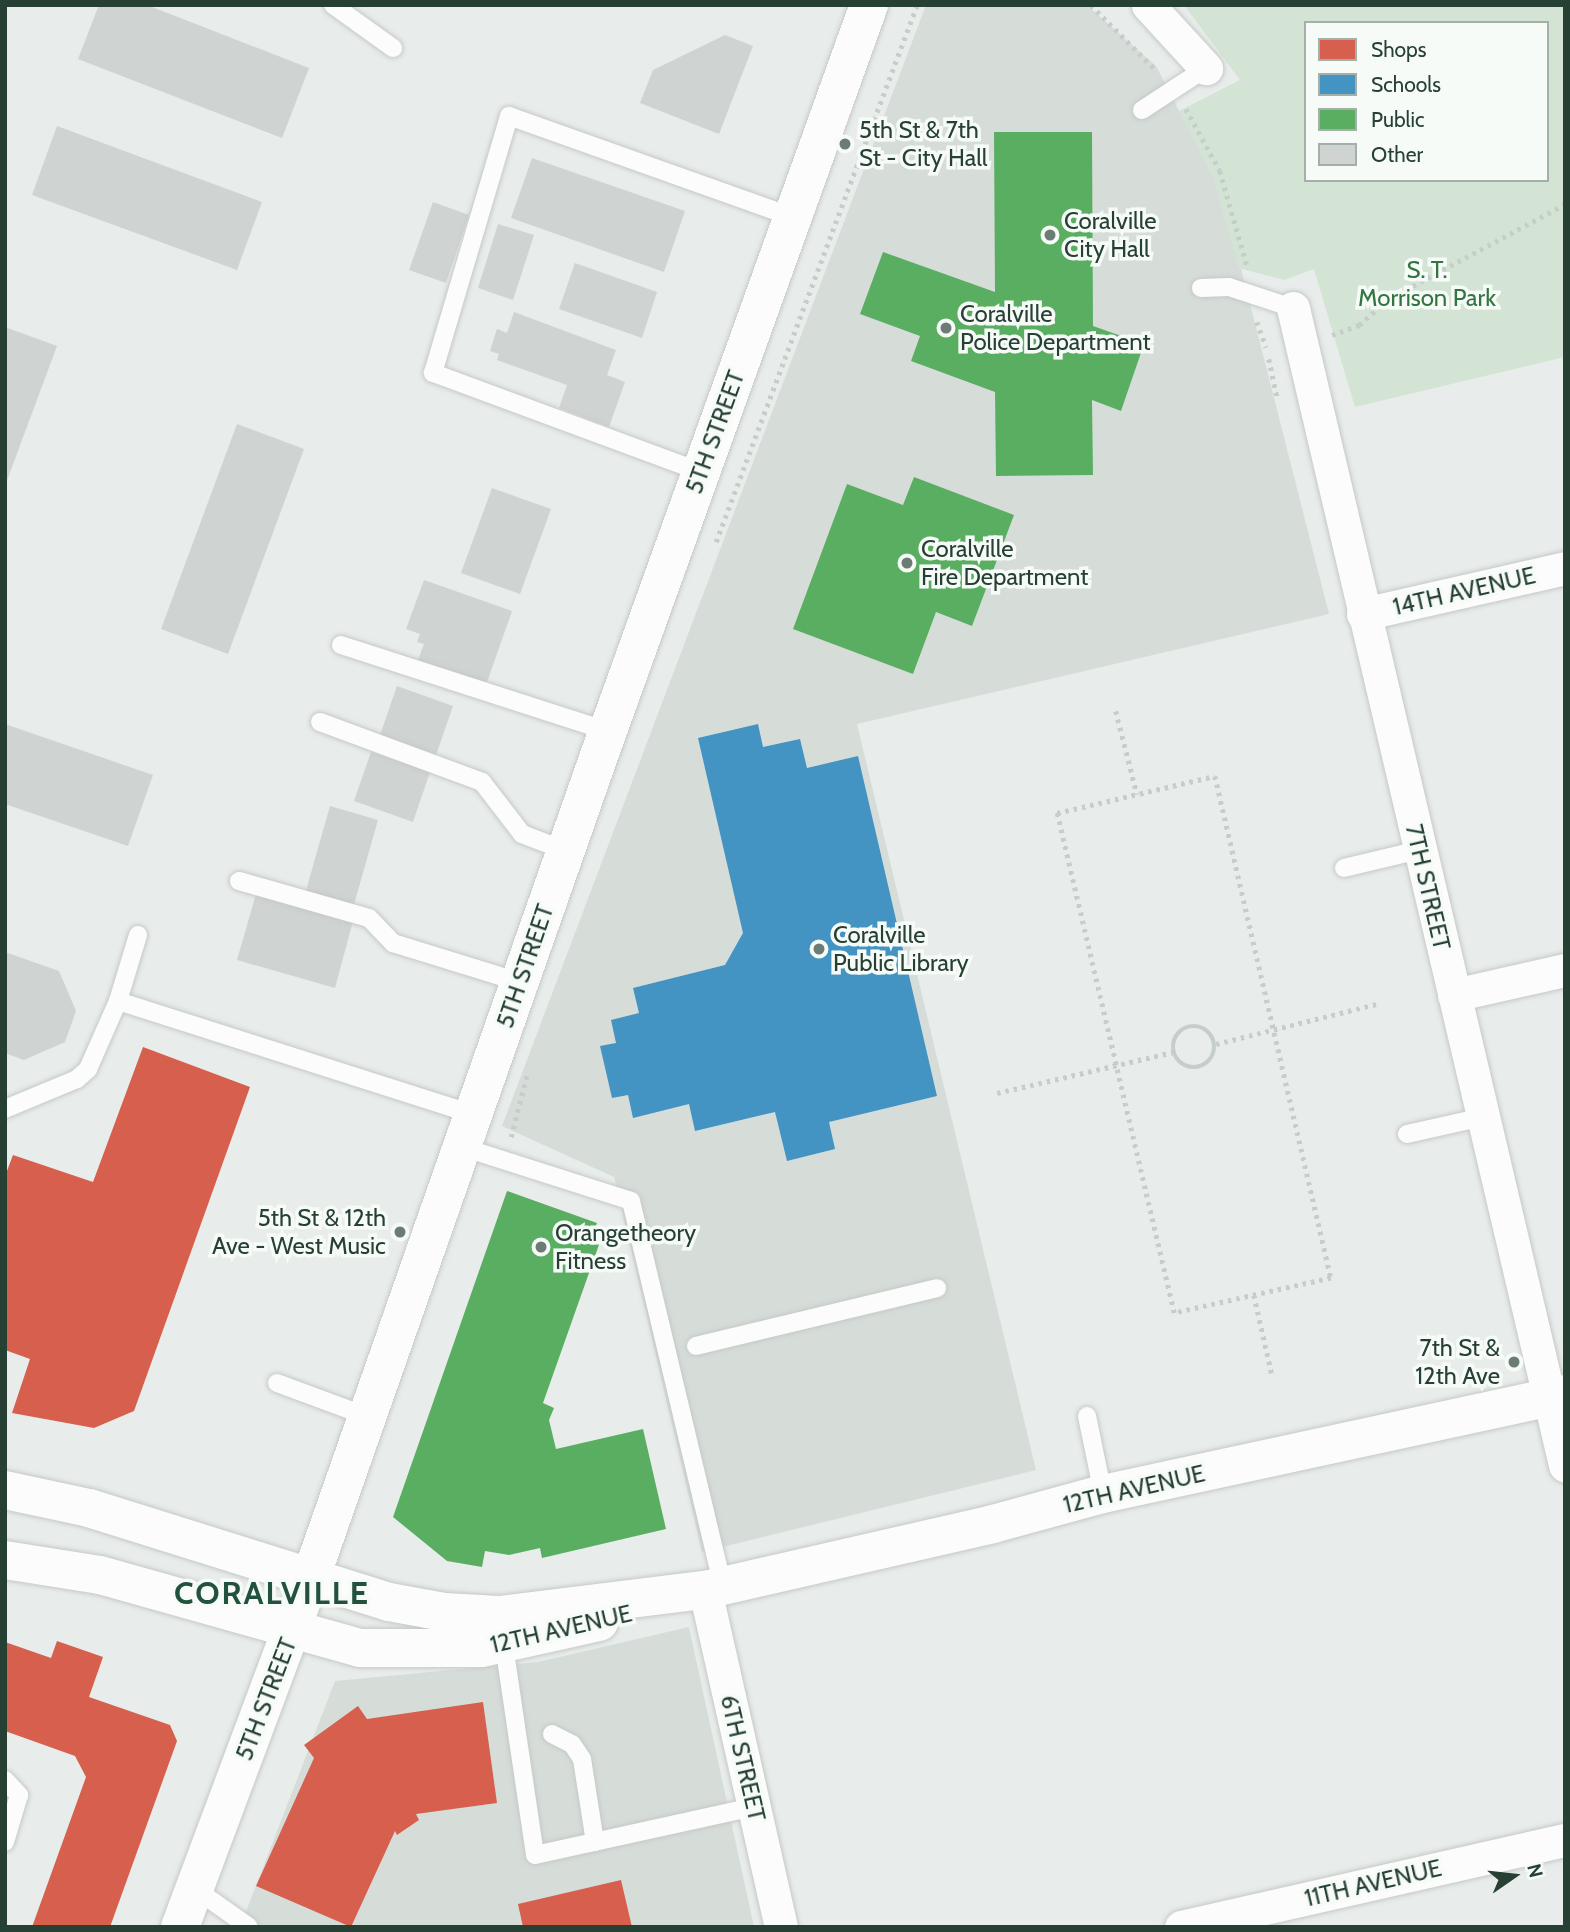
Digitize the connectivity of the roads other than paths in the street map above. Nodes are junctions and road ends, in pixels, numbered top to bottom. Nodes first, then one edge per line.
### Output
1 (333, 5) edge
2 (869, 5) edge
3 (1149, 5) edge
4 (393, 48) dead end
5 (1206, 68) joint
6 (1142, 110) dead end
7 (793, 217) junction
8 (1201, 288) dead end
9 (1293, 308) joint
10 (701, 472) junction
11 (1565, 568) edge
12 (1363, 614) junction
13 (341, 645) dead end
14 (320, 722) dead end
15 (608, 731) junction
16 (1419, 850) junction
17 (566, 851) junction
18 (1343, 868) dead end
19 (239, 881) dead end
20 (138, 935) dead end
21 (1565, 970) edge
22 (519, 982) junction
23 (1454, 995) junction
24 (118, 1001) junction
25 (5, 1110) edge
26 (1483, 1117) junction
27 (467, 1131) junction
28 (1406, 1134) dead end
29 (937, 1288) dead end
30 (696, 1346) dead end
31 (277, 1384) dead end
32 (1557, 1396) edge
33 (366, 1416) junction
34 (1087, 1416) dead end
35 (1565, 1465) edge
36 (5, 1490) edge
37 (1103, 1494) junction
38 (5, 1560) edge
39 (312, 1574) junction
40 (714, 1588) junction
41 (292, 1631) junction
42 (504, 1645) junction
43 (552, 1734) dead end
44 (5, 1780) edge
45 (754, 1807) junction
46 (1565, 1840) edge
47 (5, 1842) edge
48 (595, 1842) junction
49 (194, 1888) junction
50 (180, 1927) edge
51 (249, 1927) edge
52 (781, 1927) edge
53 (1181, 1927) edge

1 - 4 lane
2 - 7 main road, 5TH STREET
3 - 5 street
5 - 6 lane
7 - 10 main road, 5TH STREET
7 - 10 lane
8 - 9 lane
9 - 12 street, 7TH STREET
10 - 15 main road, 5TH STREET
11 - 12 street, 14TH AVENUE
12 - 16 street, 7TH STREET
13 - 15 lane
14 - 17 lane
15 - 17 main road, 5TH STREET
16 - 18 lane
16 - 23 street, 7TH STREET
17 - 22 main road, 5TH STREET
19 - 22 lane
20 - 24 lane
21 - 23 street
22 - 27 main road, 5TH STREET
23 - 26 street, 7TH STREET
24 - 25 lane
24 - 27 lane
26 - 28 lane
26 - 32 street, 7TH STREET
27 - 33 main road, 5TH STREET
27 - 40 lane
29 - 30 lane
31 - 33 lane
32 - 35 street, 7TH STREET
32 - 37 main road, 12TH AVENUE
33 - 39 main road, 5TH STREET
34 - 37 lane
36 - 39 main road, 12TH AVENUE
37 - 40 main road, 12TH AVENUE
38 - 41 main road, 12TH AVENUE
39 - 40 main road, 12TH AVENUE
39 - 41 main road, 5TH STREET
40 - 42 main road, 12TH AVENUE
40 - 45 street, 6TH STREET
41 - 42 main road, 12TH AVENUE
41 - 49 main road, 5TH STREET
42 - 48 lane
43 - 48 lane
44 - 47 lane
45 - 48 lane
45 - 52 street, 6TH STREET
46 - 53 street, 11TH AVENUE
49 - 50 main road, 5TH STREET
49 - 51 lane

